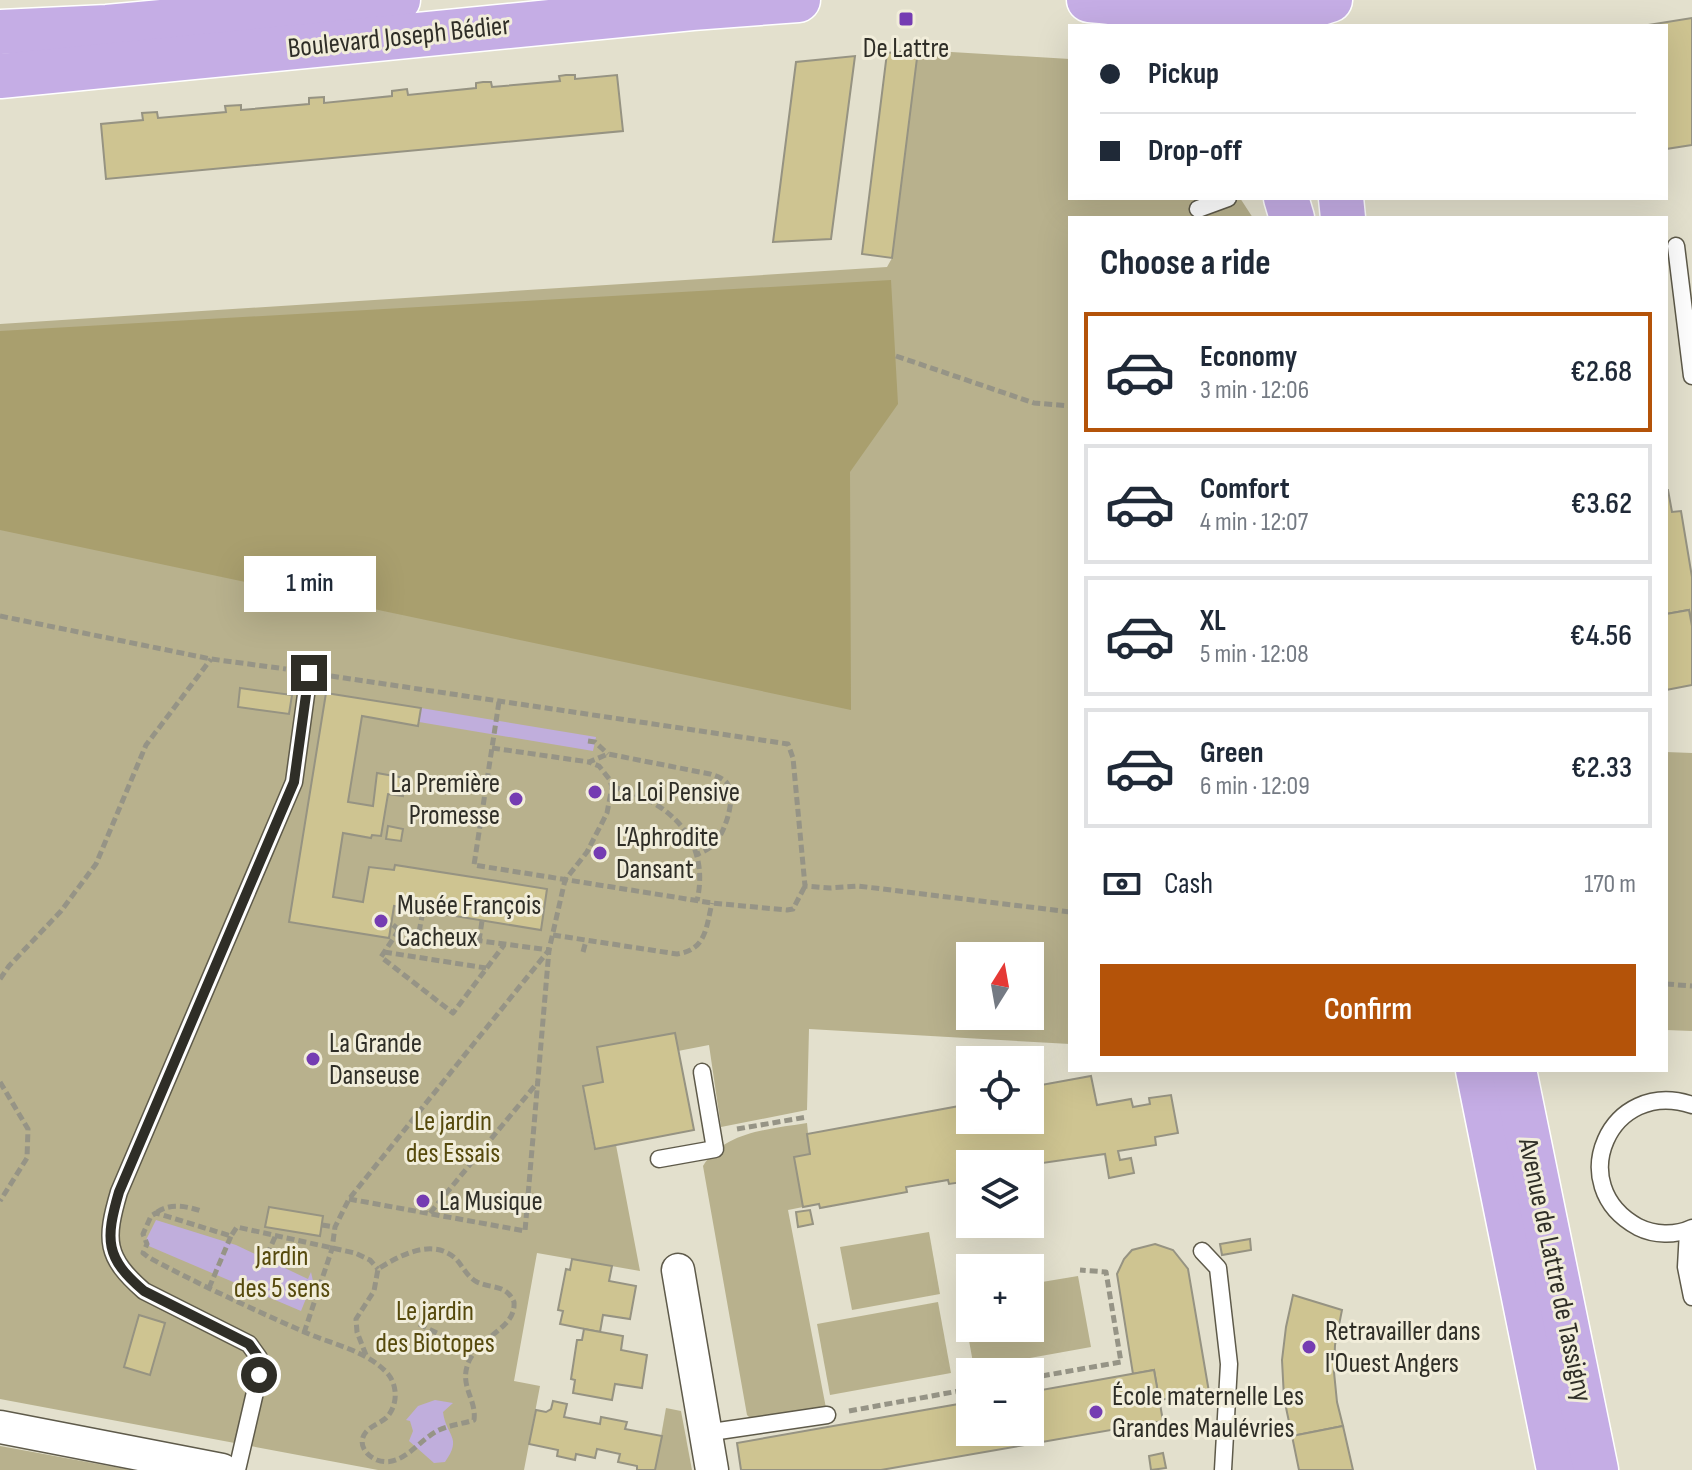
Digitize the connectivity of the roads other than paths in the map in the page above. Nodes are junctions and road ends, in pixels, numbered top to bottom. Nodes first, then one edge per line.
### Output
1 (398, 0) edge
2 (798, 0) edge
3 (1089, 0) edge
4 (1330, 0) edge
5 (1341, 0) edge
6 (1202, 14) edge
7 (1340, 24) edge
8 (0, 32) edge
9 (0, 76) edge
10 (1223, 200) edge
11 (1198, 209) dead end
12 (1676, 246) dead end
13 (1692, 376) edge
14 (309, 673) road end
15 (702, 1072) dead end
16 (1478, 1072) edge
17 (1514, 1072) edge
18 (1692, 1105) edge
19 (659, 1159) dead end
20 (1690, 1230) edge
21 (1202, 1251) dead end
22 (678, 1270) dead end
23 (1692, 1297) edge
24 (827, 1415) road end
25 (0, 1427) edge
26 (705, 1433) junction
27 (222, 1470) edge
28 (237, 1470) edge
29 (712, 1470) edge
30 (1223, 1470) edge
31 (1559, 1470) edge
32 (1596, 1470) edge

1 - 8 main road, Boulevard Joseph Bédier
2 - 9 main road, Boulevard Joseph Bédier
3 - 6 main road
4 - 6 main road
5 - 7 main road
10 - 11 lane
12 - 13 lane
14 - 28 lane
15 - 19 lane
16 - 31 main road, Avenue de Lattre de Tassigny
17 - 32 main road, Avenue de Lattre de Tassigny
18 - 20 lane
20 - 23 lane
21 - 30 lane
22 - 26 street
24 - 26 lane
25 - 27 street
26 - 29 street

